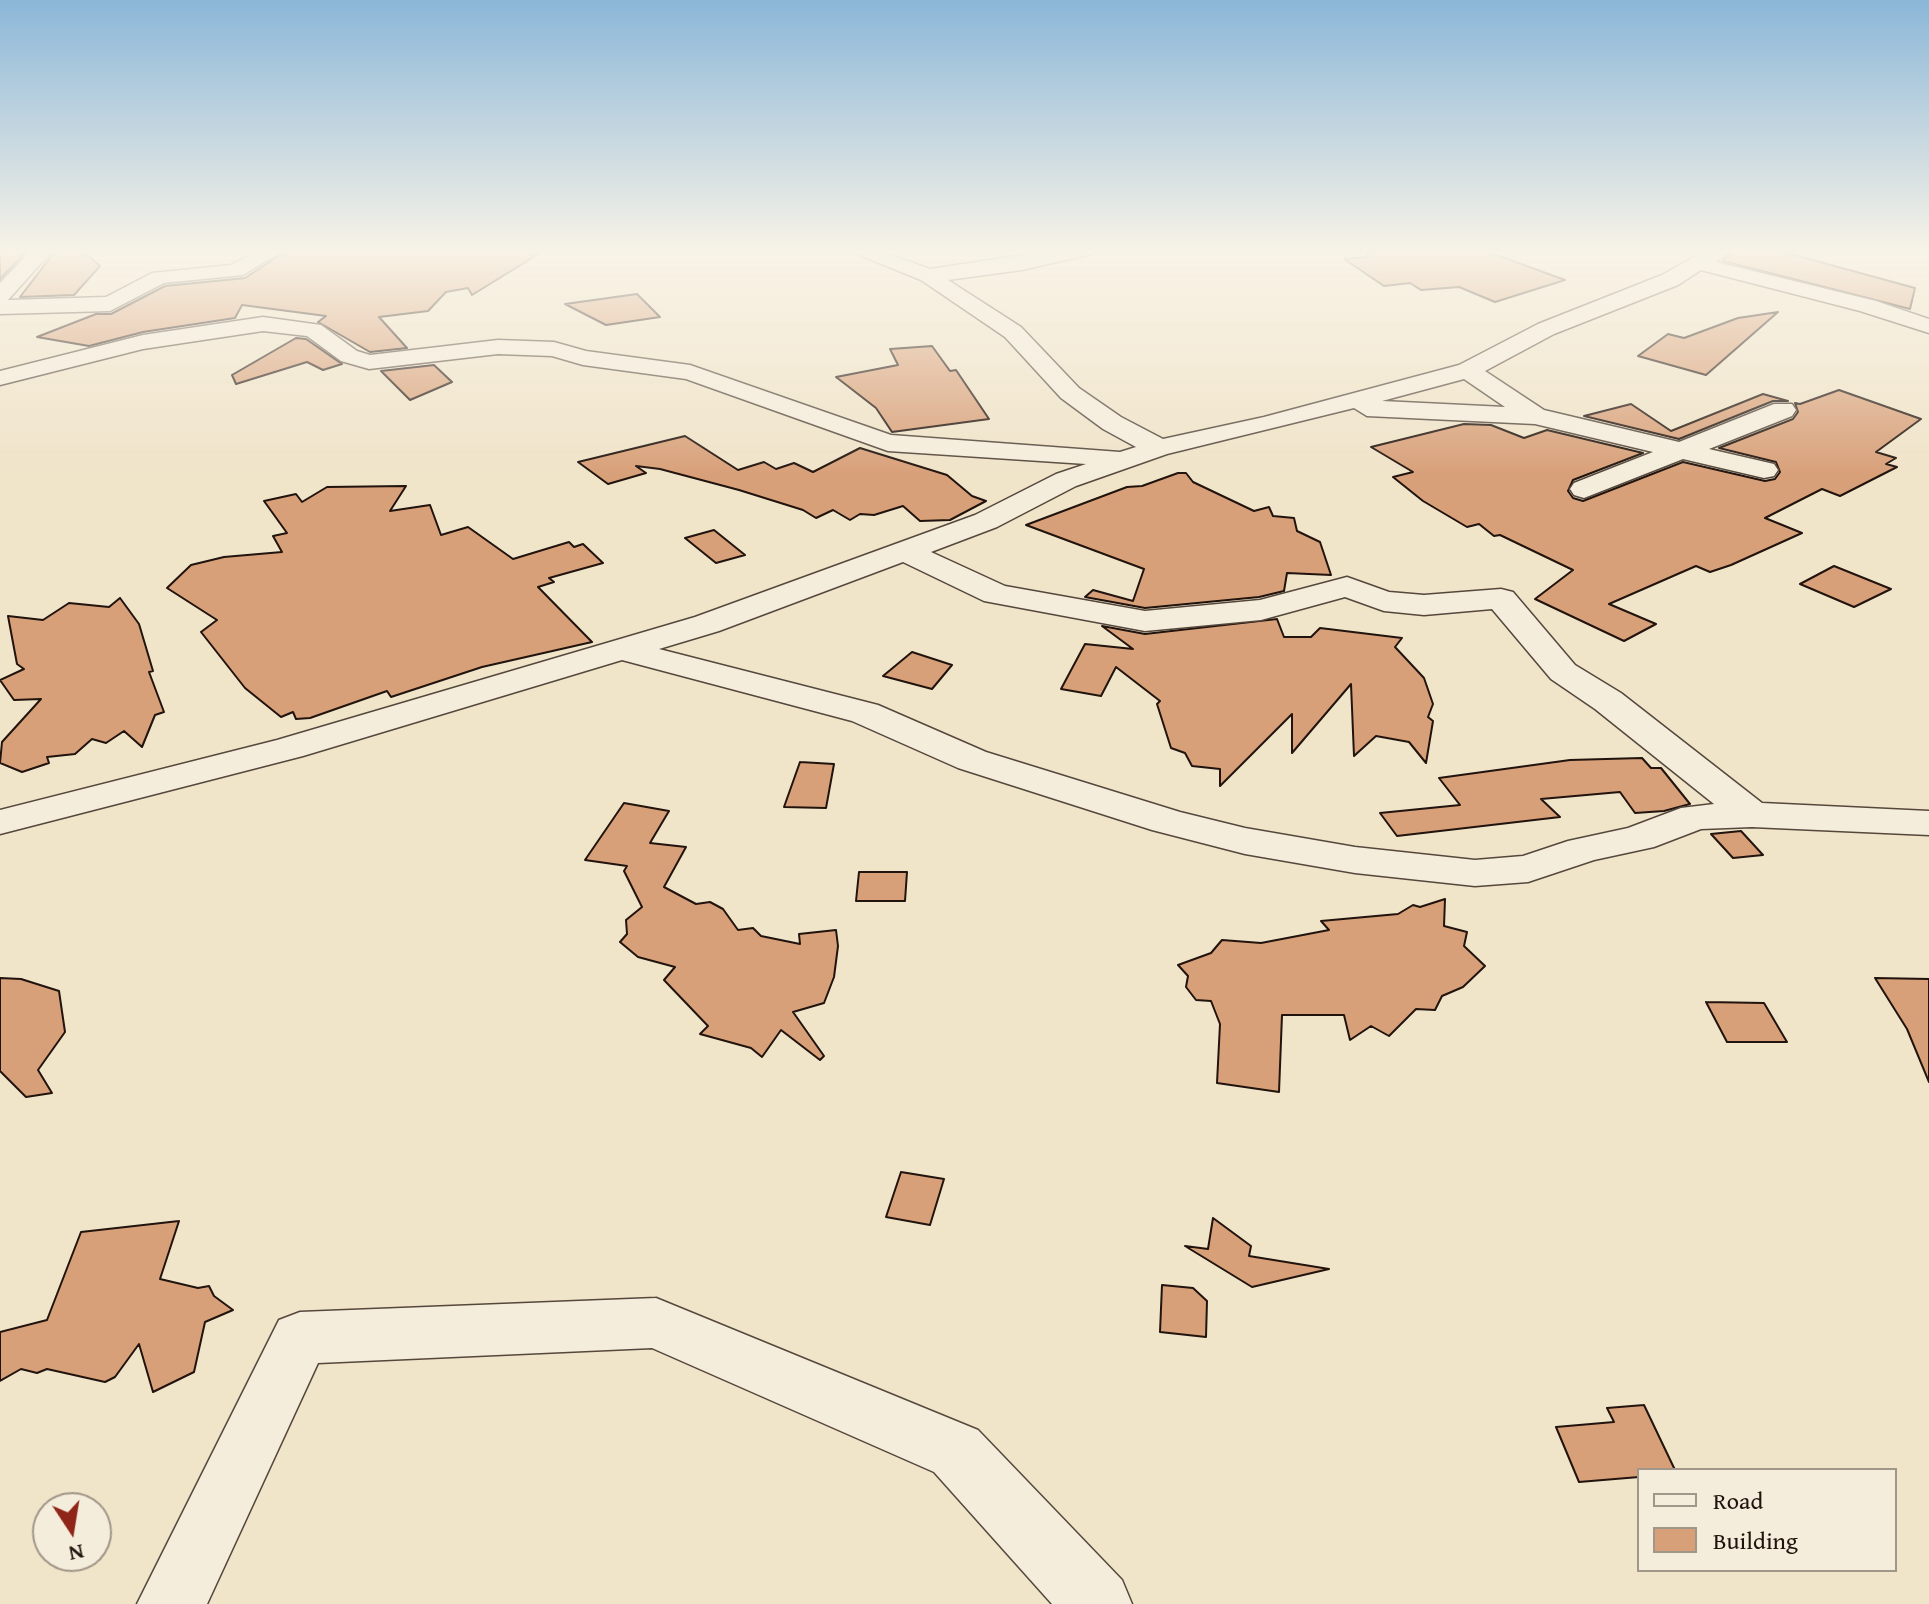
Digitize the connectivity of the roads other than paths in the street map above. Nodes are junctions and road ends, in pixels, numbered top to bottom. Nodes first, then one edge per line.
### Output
1 (257, 325) edge
2 (270, 325) edge
3 (1002, 325) edge
4 (1555, 325) edge
5 (1468, 370) junction
6 (0, 378) edge
7 (1326, 406) junction
8 (1783, 410) dead end
9 (1535, 416) junction
10 (1679, 450) junction
11 (1146, 453) junction
12 (1764, 470) dead end
13 (1584, 489) dead end
14 (904, 551) junction
15 (622, 650) junction
16 (1752, 815) junction
17 (0, 822) edge
18 (1929, 823) edge
19 (171, 1604) edge
20 (1098, 1604) edge

1 - 6 street
2 - 11 street
3 - 11 street
4 - 5 street
5 - 7 street
5 - 9 street
7 - 9 street
7 - 11 street
8 - 10 street
9 - 10 street
10 - 12 street
10 - 13 street
11 - 14 street
14 - 15 street
14 - 16 street
15 - 16 street
15 - 17 street
16 - 18 street
19 - 20 street

